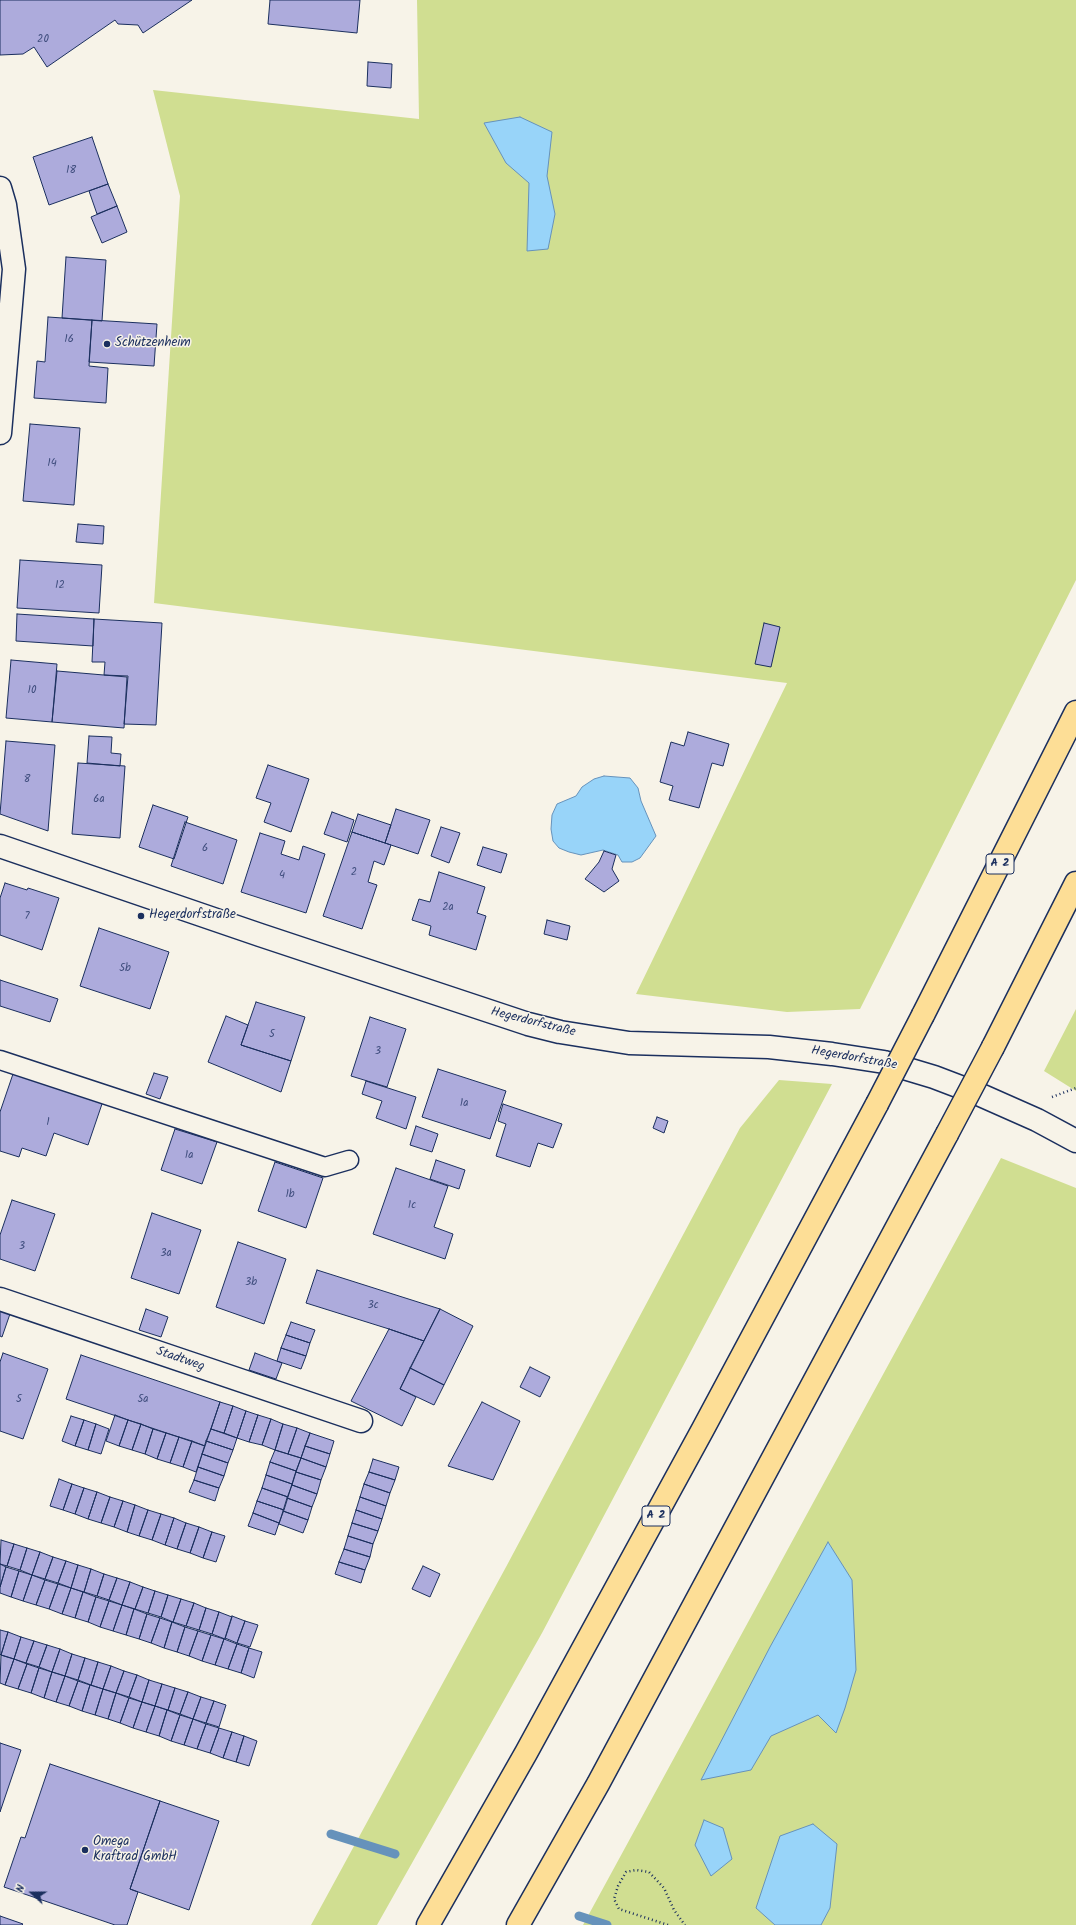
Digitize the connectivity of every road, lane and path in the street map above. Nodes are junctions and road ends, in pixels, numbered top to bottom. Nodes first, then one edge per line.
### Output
1 (0, 188) edge
2 (0, 433) edge
3 (1076, 712) edge
4 (0, 846) edge
5 (1076, 883) edge
6 (0, 1060) edge
7 (1076, 1141) edge
8 (349, 1160) dead end
9 (0, 1299) edge
10 (361, 1421) dead end
11 (428, 1925) edge
12 (518, 1925) edge
13 (668, 1925) edge
14 (684, 1925) edge

1 - 2 street
3 - 11 highway, A 2, bridge
4 - 7 street, Hegerdorfstraße
5 - 12 highway, bridge
6 - 8 lane
9 - 10 street, Stadtweg
13 - 14 path

